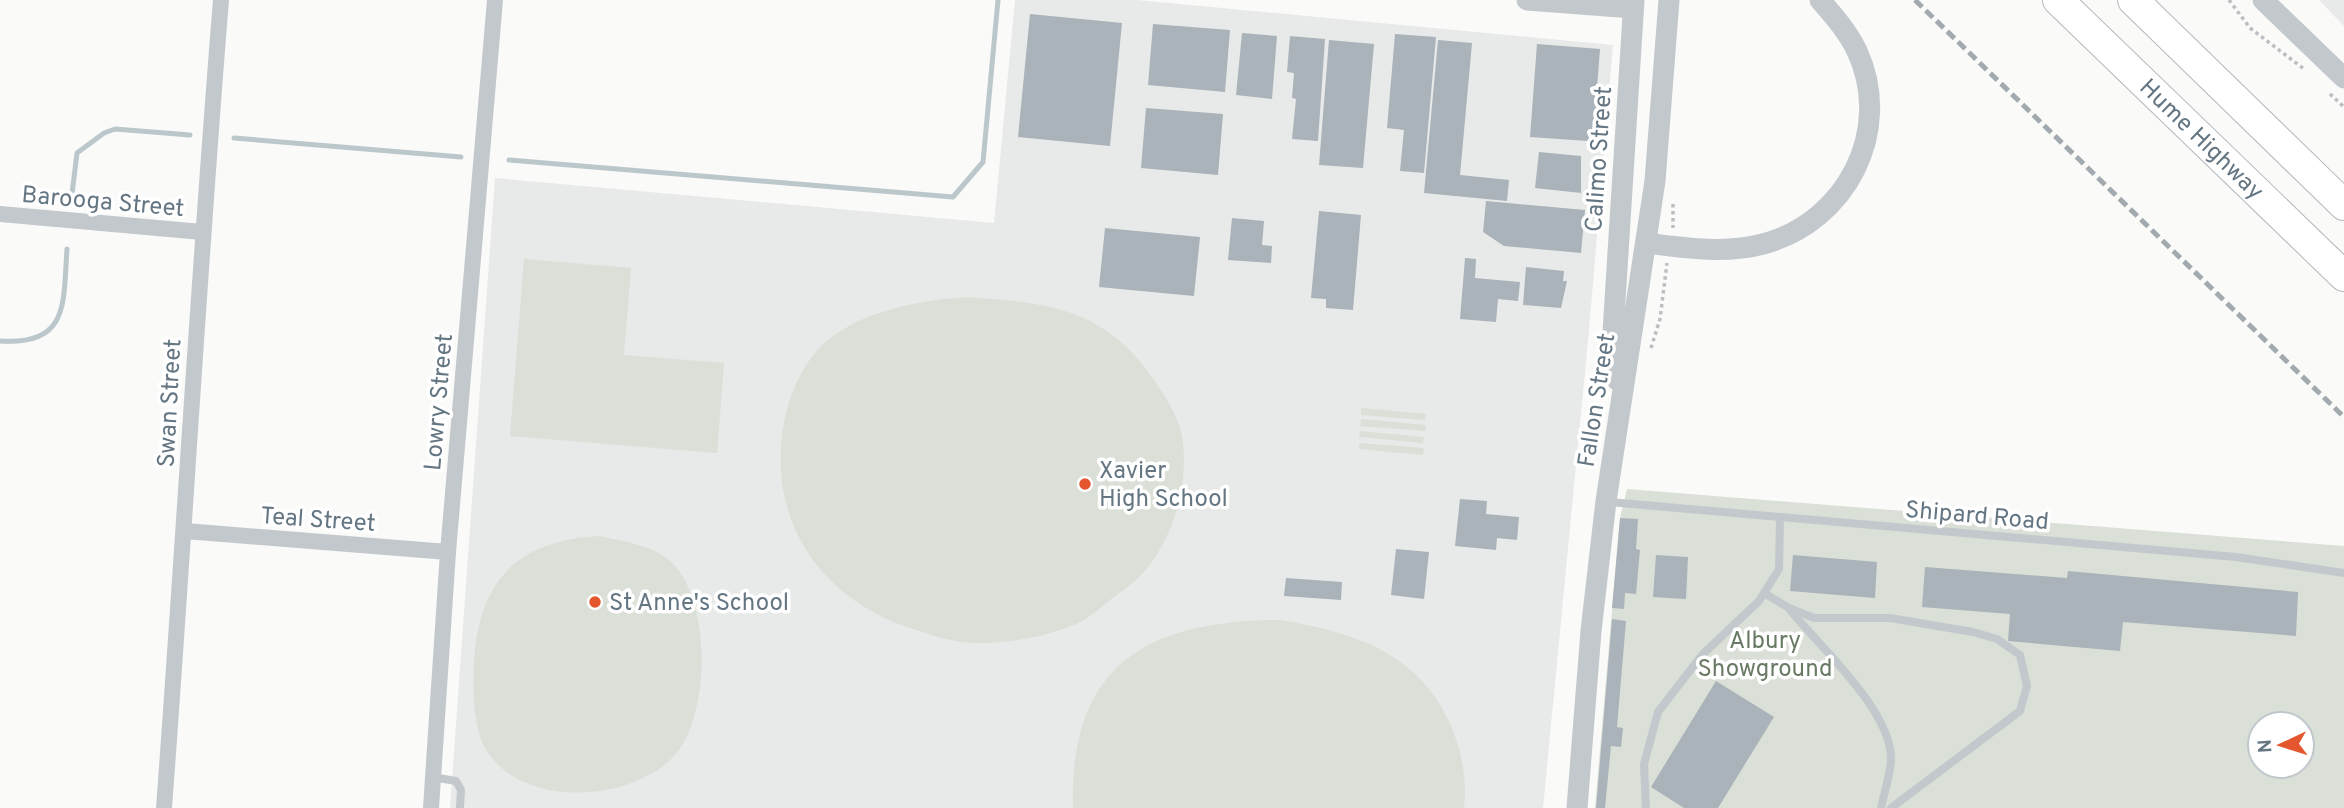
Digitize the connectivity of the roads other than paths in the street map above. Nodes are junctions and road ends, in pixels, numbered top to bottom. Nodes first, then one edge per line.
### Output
1 (221, 0) edge
2 (495, 0) edge
3 (1527, 0) edge
4 (1669, 0) edge
5 (1820, 0) edge
6 (2058, 0) edge
7 (2133, 0) edge
8 (2263, 0) edge
9 (1634, 4) edge
10 (2344, 78) edge
11 (2344, 205) edge
12 (0, 214) edge
13 (202, 232) junction
14 (1647, 243) junction
15 (2344, 276) edge
16 (1619, 420) junction
17 (1606, 502) junction
18 (1780, 517) junction
19 (185, 531) junction
20 (448, 552) junction
21 (2344, 573) edge
22 (1764, 593) junction
23 (1789, 608) junction
24 (432, 777) junction
25 (164, 808) edge
26 (431, 808) edge
27 (460, 808) edge
28 (1577, 808) edge
29 (1647, 808) edge
30 (1881, 808) edge
31 (1891, 808) edge

1 - 13 street, Swan Street
2 - 20 street, Lowry Street
3 - 9 street, Calimo Street
4 - 14 street, Fallon Street
5 - 14 street
6 - 15 highway, Hume Highway
7 - 11 highway, Hume Highway
8 - 10 street
9 - 16 street, Calimo Street
12 - 13 street, Barooga Street
13 - 19 street, Swan Street
14 - 16 street, Fallon Street
16 - 17 street, Fallon Street
17 - 18 lane, Shipard Road
17 - 28 street, Fallon Street
18 - 21 lane, Shipard Road
18 - 22 lane
19 - 20 street, Teal Street
19 - 25 street, Swan Street
20 - 24 street, Lowry Street
22 - 23 lane
22 - 29 lane
23 - 30 lane
23 - 31 lane
24 - 26 street, Lowry Street
24 - 27 lane

